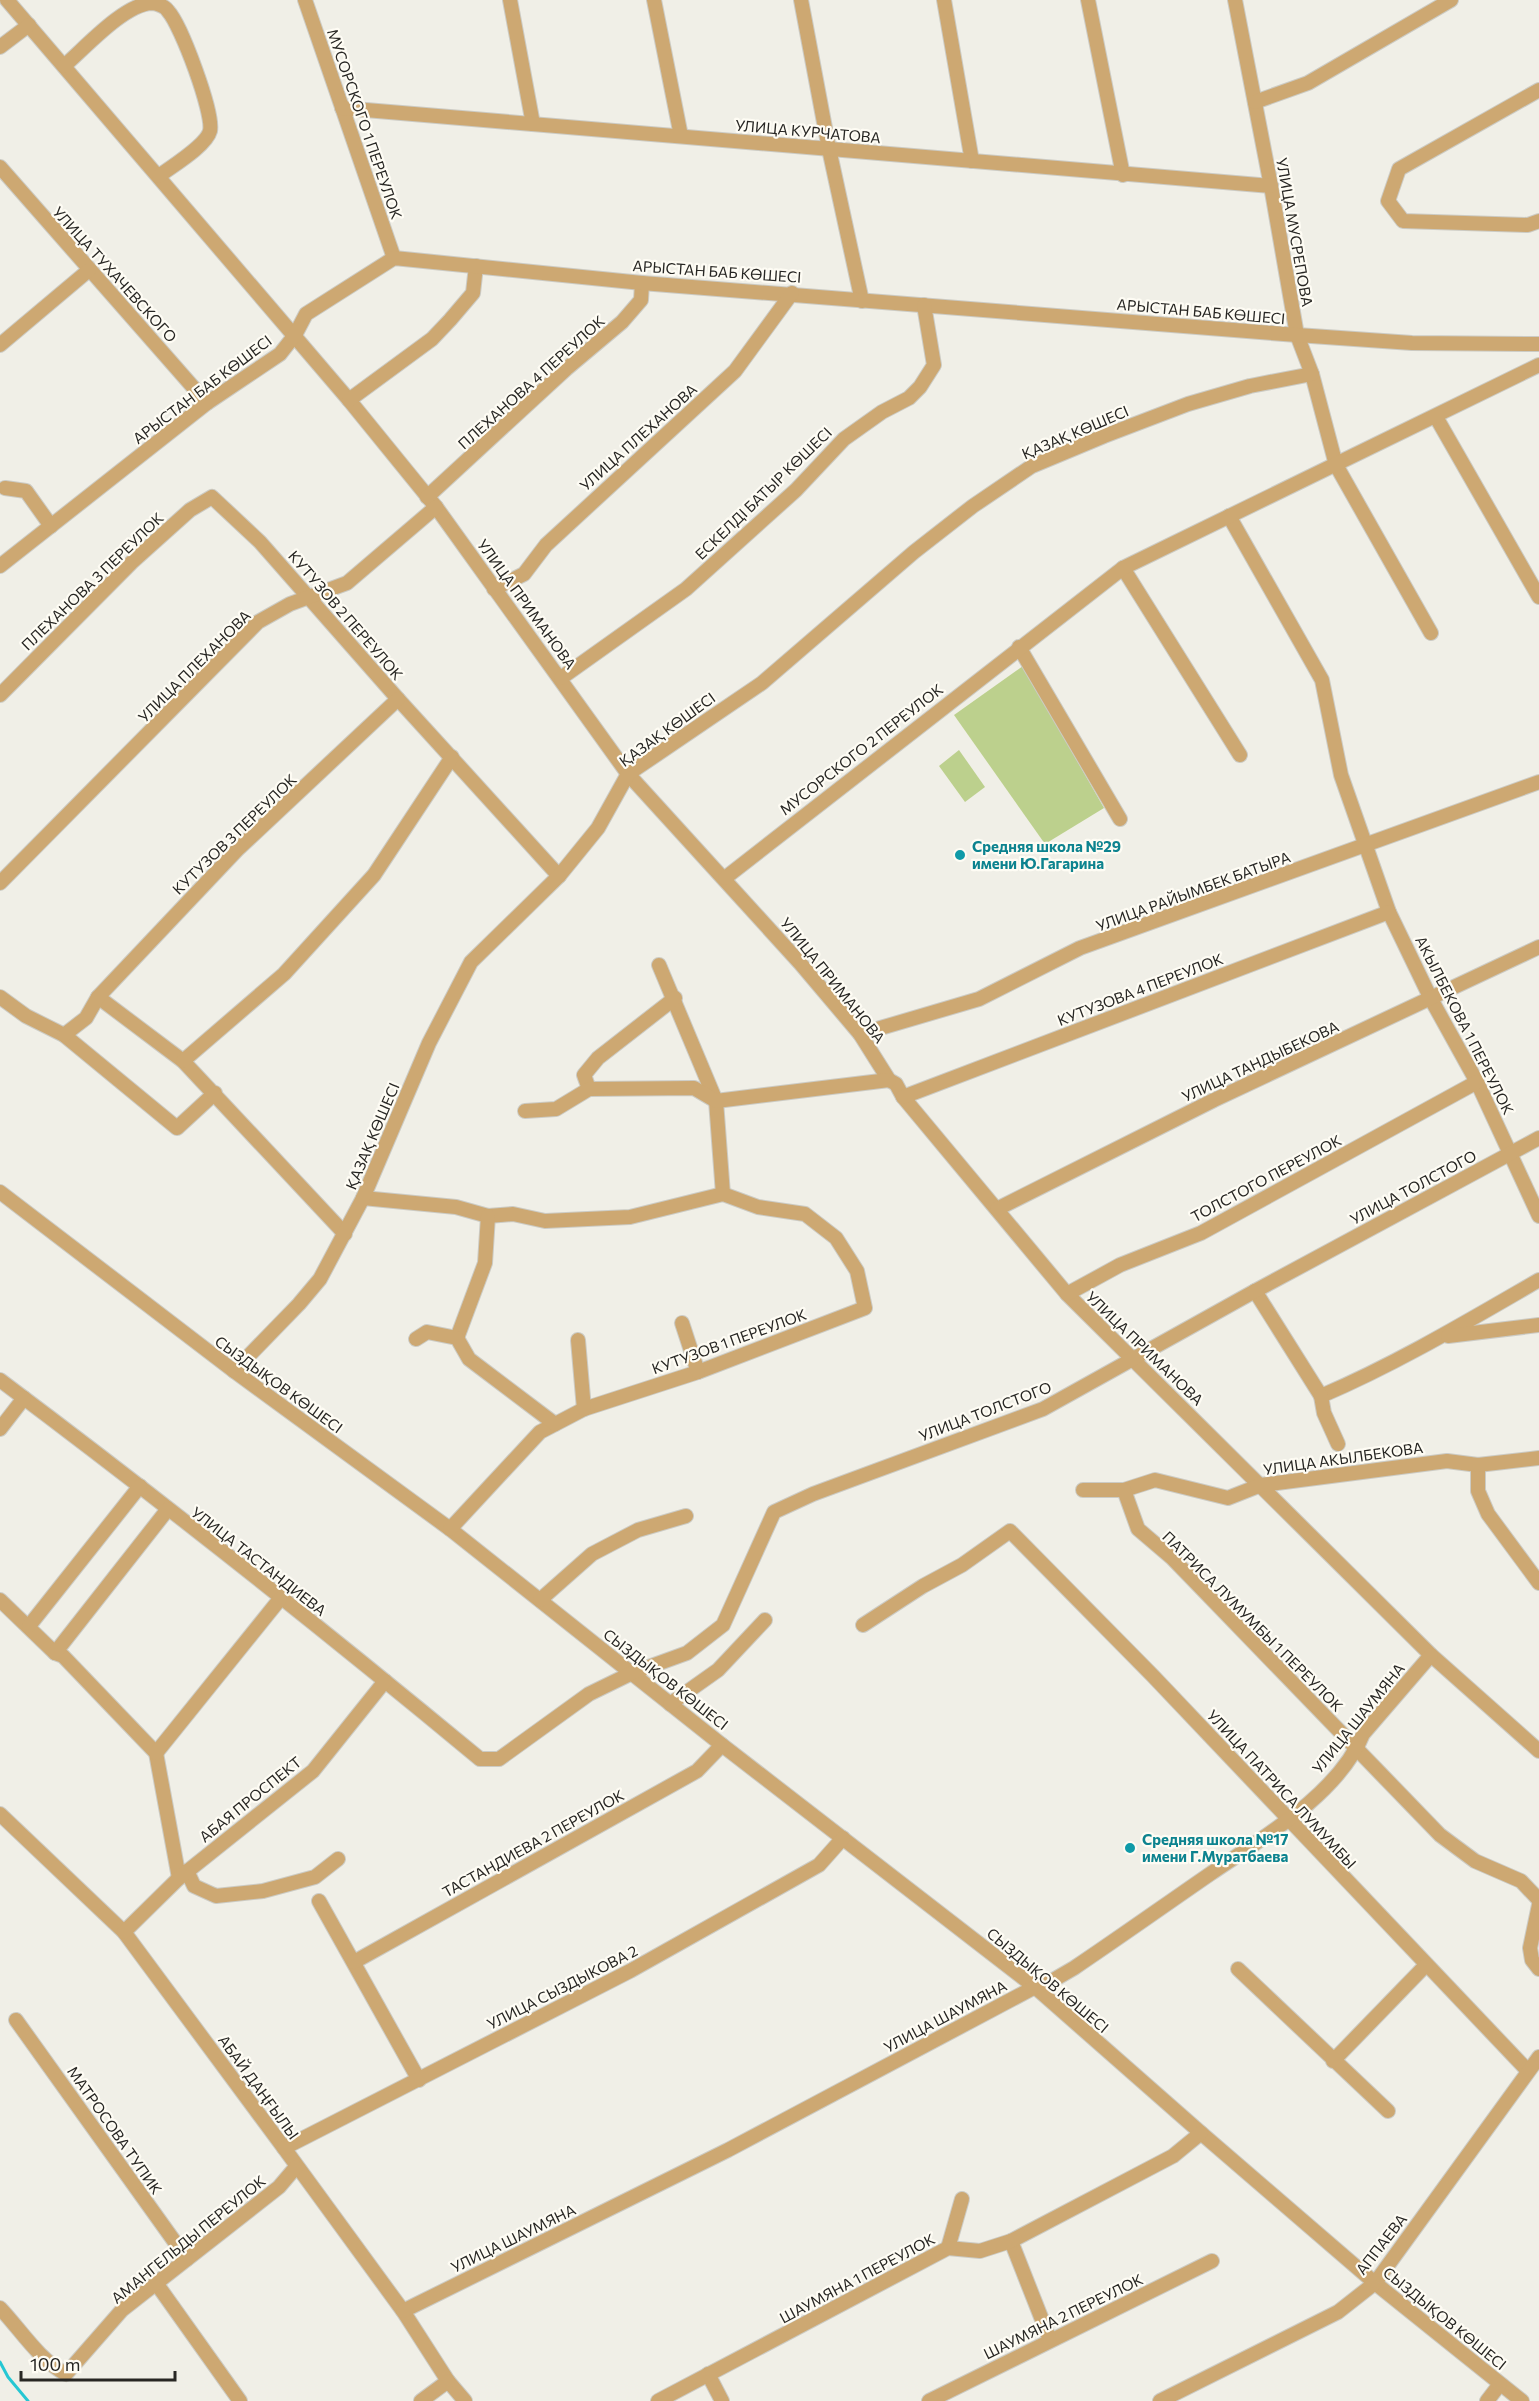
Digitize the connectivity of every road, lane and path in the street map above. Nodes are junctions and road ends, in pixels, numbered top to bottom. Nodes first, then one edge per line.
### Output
1 (7, 0) edge
2 (305, 0) edge
3 (510, 0) edge
4 (654, 0) edge
5 (801, 0) edge
6 (944, 0) edge
7 (1088, 0) edge
8 (1235, 0) edge
9 (1451, 0) edge
10 (1427, 6) edge
11 (28, 25) junction
12 (0, 47) edge
13 (64, 66) junction
14 (1539, 90) edge
15 (1255, 102) junction
16 (342, 108) junction
17 (533, 124) junction
18 (681, 136) junction
19 (829, 149) junction
20 (972, 161) junction
21 (1, 171) edge
22 (1123, 175) junction
23 (159, 176) junction
24 (1271, 186) junction
25 (1539, 221) edge
26 (394, 258) junction
27 (476, 266) junction
28 (89, 270) junction
29 (642, 283) junction
30 (792, 293) junction
31 (862, 301) junction
32 (924, 305) junction
33 (295, 335) junction
34 (1297, 335) junction
35 (1539, 344) edge
36 (0, 345) edge
37 (1538, 367) edge
38 (1312, 374) junction
39 (349, 400) junction
40 (207, 402) junction
41 (1436, 417) junction
42 (1336, 465) junction
43 (4, 488) dead end
44 (212, 497) joint
45 (432, 502) junction
46 (1229, 516) junction
47 (51, 526) junction
48 (0, 566) edge
49 (1122, 568) junction
50 (494, 589) junction
51 (1539, 597) edge
52 (309, 598) junction
53 (1431, 633) dead end
54 (1018, 647) junction
55 (561, 678) junction
56 (0, 695) edge
57 (398, 699) junction
58 (1240, 755) dead end
59 (452, 757) junction
60 (628, 774) junction
61 (1539, 782) edge
62 (1120, 819) dead end
63 (1366, 846) junction
64 (559, 876) junction
65 (725, 878) junction
66 (0, 883) edge
67 (1389, 912) junction
68 (1539, 947) edge
69 (659, 965) dead end
70 (0, 997) edge
71 (98, 997) junction
72 (675, 999) junction
73 (1431, 999) junction
74 (860, 1034) junction
75 (64, 1035) junction
76 (183, 1061) junction
77 (889, 1080) junction
78 (1477, 1082) junction
79 (589, 1089) junction
80 (215, 1093) junction
81 (903, 1097) junction
82 (716, 1101) junction
83 (525, 1111) dead end
84 (1539, 1138) edge
85 (1511, 1154) junction
86 (723, 1194) junction
87 (363, 1198) junction
88 (2, 1199) edge
89 (998, 1209) junction
90 (488, 1216) junction
91 (1539, 1216) edge
92 (345, 1234) junction
93 (1539, 1280) edge
94 (1255, 1291) junction
95 (1067, 1294) junction
96 (1482, 1313) junction
97 (682, 1323) dead end
98 (1539, 1325) edge
99 (1493, 1330) junction
100 (1440, 1337) junction
101 (457, 1338) junction
102 (416, 1339) dead end
103 (578, 1340) dead end
104 (1133, 1359) junction
105 (234, 1371) junction
106 (698, 1372) junction
107 (0, 1380) edge
108 (1320, 1396) junction
109 (24, 1398) junction
110 (584, 1409) junction
111 (555, 1424) junction
112 (0, 1429) edge
113 (1338, 1444) dead end
114 (1539, 1458) edge
115 (1478, 1465) junction
116 (1261, 1485) junction
117 (140, 1486) junction
118 (1083, 1490) dead end
119 (1124, 1490) junction
120 (168, 1509) junction
121 (686, 1516) dead end
122 (450, 1529) junction
123 (1539, 1583) edge
124 (280, 1599) junction
125 (0, 1600) edge
126 (540, 1600) junction
127 (765, 1620) dead end
128 (863, 1625) dead end
129 (29, 1626) junction
130 (55, 1653) junction
131 (1431, 1655) junction
132 (632, 1673) junction
133 (385, 1681) junction
134 (670, 1704) junction
135 (722, 1745) junction
136 (1357, 1749) junction
137 (1539, 1751) edge
138 (156, 1754) junction
139 (499, 1759) joint
140 (0, 1814) edge
141 (1288, 1821) junction
142 (843, 1838) junction
143 (338, 1859) dead end
144 (183, 1874) junction
145 (1539, 1900) edge
146 (319, 1901) dead end
147 (1539, 1905) edge
148 (124, 1932) junction
149 (354, 1962) junction
150 (1426, 1965) junction
151 (1238, 1969) dead end
152 (1539, 1969) edge
153 (1035, 1987) junction
154 (16, 2020) dead end
155 (1539, 2057) edge
156 (1333, 2061) junction
157 (1528, 2071) junction
158 (418, 2080) junction
159 (1388, 2111) dead end
160 (1201, 2133) junction
161 (284, 2148) junction
162 (296, 2166) junction
163 (962, 2199) dead end
164 (1011, 2241) junction
165 (948, 2248) junction
166 (187, 2259) junction
167 (1212, 2261) dead end
168 (156, 2283) junction
169 (1375, 2283) junction
170 (0, 2308) edge
171 (403, 2311) junction
172 (1050, 2340) junction
173 (708, 2374) junction
174 (448, 2381) junction
175 (1500, 2384) junction
176 (240, 2401) edge
177 (421, 2401) edge
178 (465, 2401) edge
179 (658, 2401) edge
180 (722, 2401) edge
181 (929, 2401) edge
182 (1160, 2401) edge
183 (1487, 2401) edge
184 (1522, 2401) edge

1 - 11 street, УЛИЦА ПРИМАНОВА
2 - 16 street, МУСОРСКОГО 1 ПЕРЕУЛОК
3 - 17 street
4 - 18 street
5 - 19 street
6 - 20 street
7 - 22 street
8 - 15 street, УЛИЦА МУСРЕПОВА
9 - 10 street
10 - 15 street
11 - 12 street
11 - 13 street, УЛИЦА ПРИМАНОВА
13 - 23 street, УЛИЦА ПРИМАНОВА
13 - 23 street
14 - 25 street
15 - 24 street, УЛИЦА МУСРЕПОВА
16 - 17 street, УЛИЦА КУРЧАТОВА
16 - 26 street, МУСОРСКОГО 1 ПЕРЕУЛОК
17 - 18 street, УЛИЦА КУРЧАТОВА
18 - 19 street, УЛИЦА КУРЧАТОВА
19 - 20 street, УЛИЦА КУРЧАТОВА
19 - 31 street
20 - 22 street, УЛИЦА КУРЧАТОВА
21 - 28 street, УЛИЦА ТУХАЧЕВСКОГО
22 - 24 street, УЛИЦА КУРЧАТОВА
23 - 33 street, УЛИЦА ПРИМАНОВА
24 - 34 street, УЛИЦА МУСРЕПОВА
26 - 27 street, АРЫСТАН БАБ КӨШЕСІ
26 - 33 street, АРЫСТАН БАБ КӨШЕСІ
27 - 29 street, АРЫСТАН БАБ КӨШЕСІ
27 - 39 street
28 - 36 street
28 - 40 street, УЛИЦА ТУХАЧЕВСКОГО
29 - 30 street, АРЫСТАН БАБ КӨШЕСІ
29 - 45 street, ПЛЕХАНОВА 4 ПЕРЕУЛОК
30 - 31 street, АРЫСТАН БАБ КӨШЕСІ
30 - 50 street, УЛИЦА ПЛЕХАНОВА
31 - 32 street, АРЫСТАН БАБ КӨШЕСІ
32 - 34 street, АРЫСТАН БАБ КӨШЕСІ
32 - 55 street, ЕСКЕЛДІ БАТЫР КӨШЕСІ
33 - 39 street, УЛИЦА ПРИМАНОВА
33 - 40 street, АРЫСТАН БАБ КӨШЕСІ
34 - 35 street, АРЫСТАН БАБ КӨШЕСІ
34 - 38 street, УЛИЦА МУСРЕПОВА
37 - 41 street, МУСОРСКОГО 2 ПЕРЕУЛОК
38 - 42 street, УЛИЦА МУСРЕПОВА
38 - 60 street, ҚАЗАҚ КӨШЕСІ
39 - 45 street, УЛИЦА ПРИМАНОВА
40 - 47 street, АРЫСТАН БАБ КӨШЕСІ
41 - 42 street, МУСОРСКОГО 2 ПЕРЕУЛОК
41 - 51 street
42 - 46 street, МУСОРСКОГО 2 ПЕРЕУЛОК
42 - 53 street
43 - 47 street
44 - 52 street, КУТУЗОВ 2 ПЕРЕУЛОК
44 - 56 street, ПЛЕХАНОВА 3 ПЕРЕУЛОК
45 - 50 street, УЛИЦА ПРИМАНОВА
45 - 52 street, УЛИЦА ПЛЕХАНОВА
46 - 49 street, МУСОРСКОГО 2 ПЕРЕУЛОК
46 - 63 street
47 - 48 street, АРЫСТАН БАБ КӨШЕСІ
49 - 54 street, МУСОРСКОГО 2 ПЕРЕУЛОК
49 - 58 street
50 - 55 street, УЛИЦА ПРИМАНОВА
52 - 57 street, КУТУЗОВ 2 ПЕРЕУЛОК
52 - 66 street, УЛИЦА ПЛЕХАНОВА
54 - 62 street
54 - 65 street, МУСОРСКОГО 2 ПЕРЕУЛОК
55 - 60 street, УЛИЦА ПРИМАНОВА
57 - 59 street, КУТУЗОВ 2 ПЕРЕУЛОК
57 - 71 street, КУТУЗОВ 3 ПЕРЕУЛОК
59 - 64 street, КУТУЗОВ 2 ПЕРЕУЛОК
59 - 76 street
60 - 64 street, ҚАЗАҚ КӨШЕСІ
60 - 65 street, УЛИЦА ПРИМАНОВА
61 - 63 street, УЛИЦА РАЙЫМБЕК БАТЫРА
63 - 67 street, АКЫЛБЕКОВА 1 ПЕРЕУЛОК
63 - 74 street, УЛИЦА РАЙЫМБЕК БАТЫРА
64 - 87 street, ҚАЗАҚ КӨШЕСІ
65 - 74 street, УЛИЦА ПРИМАНОВА
67 - 73 street, АКЫЛБЕКОВА 1 ПЕРЕУЛОК
67 - 81 street, КУТУЗОВА 4 ПЕРЕУЛОК
68 - 73 street, УЛИЦА ТАНДЫБЕКОВА
69 - 72 street
70 - 75 street
71 - 75 street, КУТУЗОВ 3 ПЕРЕУЛОК
71 - 76 street
72 - 79 street
72 - 82 street
73 - 78 street, АКЫЛБЕКОВА 1 ПЕРЕУЛОК
73 - 89 street, УЛИЦА ТАНДЫБЕКОВА
74 - 77 street, УЛИЦА ПРИМАНОВА
75 - 80 street
76 - 80 street
77 - 81 street, УЛИЦА ПРИМАНОВА
77 - 82 street
78 - 85 street, АКЫЛБЕКОВА 1 ПЕРЕУЛОК
78 - 95 street, ТОЛСТОГО ПЕРЕУЛОК
79 - 82 street
79 - 83 street
80 - 92 street
81 - 89 street, УЛИЦА ПРИМАНОВА
82 - 86 street
84 - 85 street, УЛИЦА ТОЛСТОГО
85 - 91 street, АКЫЛБЕКОВА 1 ПЕРЕУЛОК
85 - 94 street, УЛИЦА ТОЛСТОГО
86 - 90 street
86 - 106 street, КУТУЗОВ 1 ПЕРЕУЛОК
87 - 90 street
87 - 92 street, ҚАЗАҚ КӨШЕСІ
88 - 105 street, СЫЗДЫҚОВ КӨШЕСІ
89 - 95 street, УЛИЦА ПРИМАНОВА
90 - 101 street
92 - 105 street, ҚАЗАҚ КӨШЕСІ
93 - 96 street
94 - 104 street, УЛИЦА ТОЛСТОГО
94 - 108 street
95 - 104 street, УЛИЦА ПРИМАНОВА
96 - 99 street
96 - 100 street
97 - 106 street
98 - 99 street
99 - 100 street
100 - 108 street
101 - 102 street
101 - 111 street
103 - 110 street
104 - 116 street, УЛИЦА ПРИМАНОВА
104 - 132 street, УЛИЦА ТОЛСТОГО
105 - 122 street, СЫЗДЫҚОВ КӨШЕСІ
106 - 110 street, КУТУЗОВ 1 ПЕРЕУЛОК
107 - 109 street, УЛИЦА ТАСТАНДИЕВА
108 - 113 street
109 - 112 street
109 - 117 street, УЛИЦА ТАСТАНДИЕВА
110 - 111 street, КУТУЗОВ 1 ПЕРЕУЛОК
111 - 122 street, КУТУЗОВ 1 ПЕРЕУЛОК
114 - 115 street, УЛИЦА АКЫЛБЕКОВА
115 - 116 street, УЛИЦА АКЫЛБЕКОВА
115 - 123 street
116 - 119 street, УЛИЦА АКЫЛБЕКОВА
116 - 131 street, УЛИЦА ПРИМАНОВА
117 - 120 street, УЛИЦА ТАСТАНДИЕВА
117 - 129 street
118 - 119 street, УЛИЦА АКЫЛБЕКОВА
119 - 136 street, ПАТРИСА ЛУМУМБЫ 1 ПЕРЕУЛОК
120 - 124 street, УЛИЦА ТАСТАНДИЕВА
120 - 130 street
121 - 126 street
122 - 126 street, СЫЗДЫҚОВ КӨШЕСІ
124 - 133 street, УЛИЦА ТАСТАНДИЕВА
124 - 138 street
125 - 129 street
126 - 132 street, СЫЗДЫҚОВ КӨШЕСІ
127 - 134 street
128 - 141 street, УЛИЦА ПАТРИСА ЛУМУМБЫ
129 - 130 street
130 - 138 street
131 - 136 street, УЛИЦА ШАУМЯНА
131 - 137 street, УЛИЦА ПРИМАНОВА
132 - 134 street, СЫЗДЫҚОВ КӨШЕСІ
132 - 139 street, УЛИЦА ТОЛСТОГО
133 - 139 street, УЛИЦА ТАСТАНДИЕВА
133 - 144 street, АБАЯ ПРОСПЕКТ
134 - 135 street, СЫЗДЫҚОВ КӨШЕСІ
135 - 142 street, СЫЗДЫҚОВ КӨШЕСІ
135 - 149 street, ТАСТАНДИЕВА 2 ПЕРЕУЛОК
136 - 141 street, УЛИЦА ШАУМЯНА
136 - 145 street, ПАТРИСА ЛУМУМБЫ 1 ПЕРЕУЛОК
138 - 144 street
140 - 148 street, АБАЙ ДАҢҒЫЛЫ
141 - 150 street, УЛИЦА ПАТРИСА ЛУМУМБЫ
141 - 153 street, УЛИЦА ШАУМЯНА
142 - 153 street, СЫЗДЫҚОВ КӨШЕСІ
142 - 158 street, УЛИЦА СЫЗДЫКОВА 2
143 - 144 street
144 - 148 street, АБАЯ ПРОСПЕКТ
146 - 149 street
147 - 152 street
148 - 161 street, АБАЙ ДАҢҒЫЛЫ
149 - 158 street
150 - 156 street
150 - 157 street, УЛИЦА ПАТРИСА ЛУМУМБЫ
151 - 156 street
153 - 160 street, СЫЗДЫҚОВ КӨШЕСІ
153 - 171 street, УЛИЦА ШАУМЯНА
154 - 166 street, МАТРОСОВА ТУПИК
155 - 157 street, АППАЕВА
156 - 159 street
157 - 169 street, АППАЕВА
158 - 161 street, УЛИЦА СЫЗДЫКОВА 2
160 - 164 street, ШАУМЯНА 1 ПЕРЕУЛОК
160 - 169 street, СЫЗДЫҚОВ КӨШЕСІ
161 - 162 street, АБАЙ ДАҢҒЫЛЫ
162 - 166 street, АМАНГЕЛЬДЫ ПЕРЕУЛОК
162 - 171 street, АБАЙ ДАҢҒЫЛЫ
163 - 165 street
164 - 165 street, ШАУМЯНА 1 ПЕРЕУЛОК
164 - 172 street
165 - 173 street, ШАУМЯНА 1 ПЕРЕУЛОК
166 - 168 street, АМАНГЕЛЬДЫ ПЕРЕУЛОК
167 - 172 street, ШАУМЯНА 2 ПЕРЕУЛОК
168 - 170 street, АМАНГЕЛЬДЫ ПЕРЕУЛОК
168 - 176 street
169 - 175 street, СЫЗДЫҚОВ КӨШЕСІ
169 - 182 street, АППАЕВА
171 - 174 street, АБАЙ ДАҢҒЫЛЫ
172 - 181 street, ШАУМЯНА 2 ПЕРЕУЛОК
173 - 179 street, ШАУМЯНА 1 ПЕРЕУЛОК
173 - 180 street
174 - 177 street
174 - 178 street, АБАЙ ДАҢҒЫЛЫ
175 - 183 street
175 - 184 street, СЫЗДЫҚОВ КӨШЕСІ

